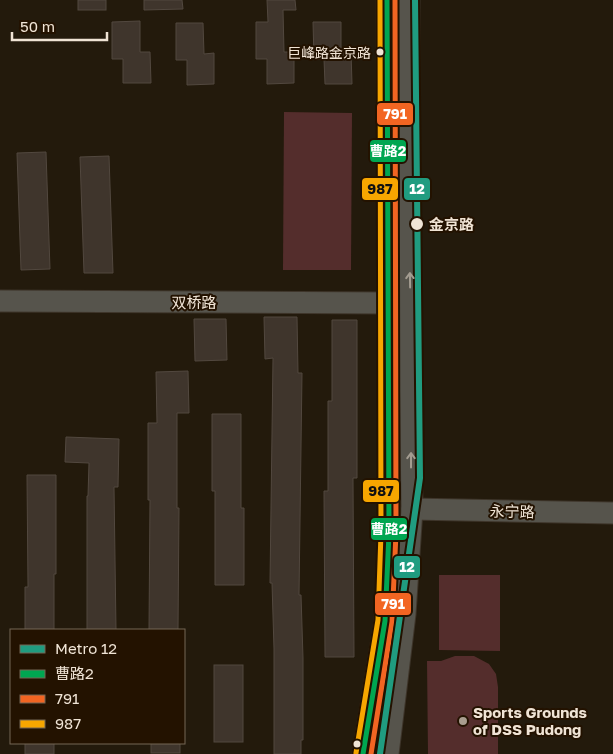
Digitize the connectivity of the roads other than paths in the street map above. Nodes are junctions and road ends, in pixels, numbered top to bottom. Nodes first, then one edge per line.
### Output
1 (387, 0) edge
2 (409, 0) edge
3 (0, 301) edge
4 (388, 303) junction
5 (412, 509) junction
6 (613, 513) edge
7 (363, 754) edge
8 (388, 754) edge

1 - 4 main road
5 -> 2 main road
3 - 4 main road, 双桥路
4 - 7 main road
5 - 6 main road, 永宁路
5 - 8 main road

